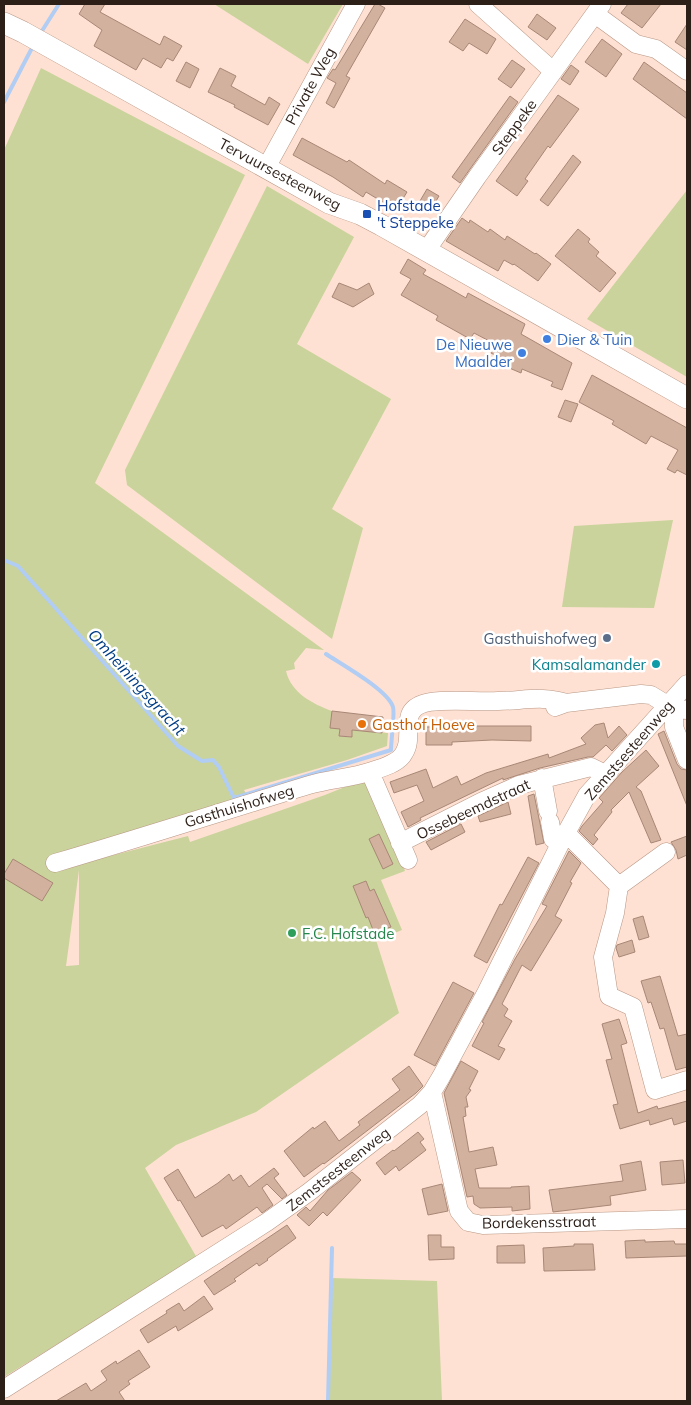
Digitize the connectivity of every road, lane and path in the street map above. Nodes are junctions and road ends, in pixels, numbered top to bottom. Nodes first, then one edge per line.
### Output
1 (356, 4) edge
2 (478, 4) edge
3 (599, 9) edge
4 (13, 27) edge
5 (553, 71) junction
6 (687, 71) edge
7 (266, 168) junction
8 (426, 250) junction
9 (687, 398) edge
10 (687, 684) edge
11 (676, 708) edge
12 (687, 760) edge
13 (370, 772) junction
14 (605, 774) junction
15 (542, 778) junction
16 (563, 838) junction
17 (400, 843) junction
18 (666, 852) dead end
19 (408, 860) dead end
20 (55, 863) dead end
21 (619, 886) junction
22 (687, 1080) edge
23 (432, 1092) junction
24 (687, 1219) edge
25 (4, 1389) edge

1 - 7 street, Private Weg
2 - 5 street
3 - 5 street, Steppeke
3 - 6 street
4 - 7 main road, Tervuursesteenweg
5 - 8 street, Steppeke
7 - 8 main road, Tervuursesteenweg
8 - 9 main road, Tervuursesteenweg
10 - 11 street, Zemstsesteenweg
11 - 12 street
11 - 13 street, Gasthuishofweg
11 - 14 street, Zemstsesteenweg
13 - 17 street, Ossebeemdstraat
13 - 20 street, Gasthuishofweg
14 - 15 street, Ossebeemdstraat
14 - 16 street, Zemstsesteenweg
15 - 16 street
15 - 17 street, Ossebeemdstraat
16 - 21 street
16 - 23 street, Zemstsesteenweg
17 - 19 street, Ossebeemdstraat
18 - 21 street
21 - 22 street
23 - 24 street, Bordekensstraat
23 - 25 street, Zemstsesteenweg

